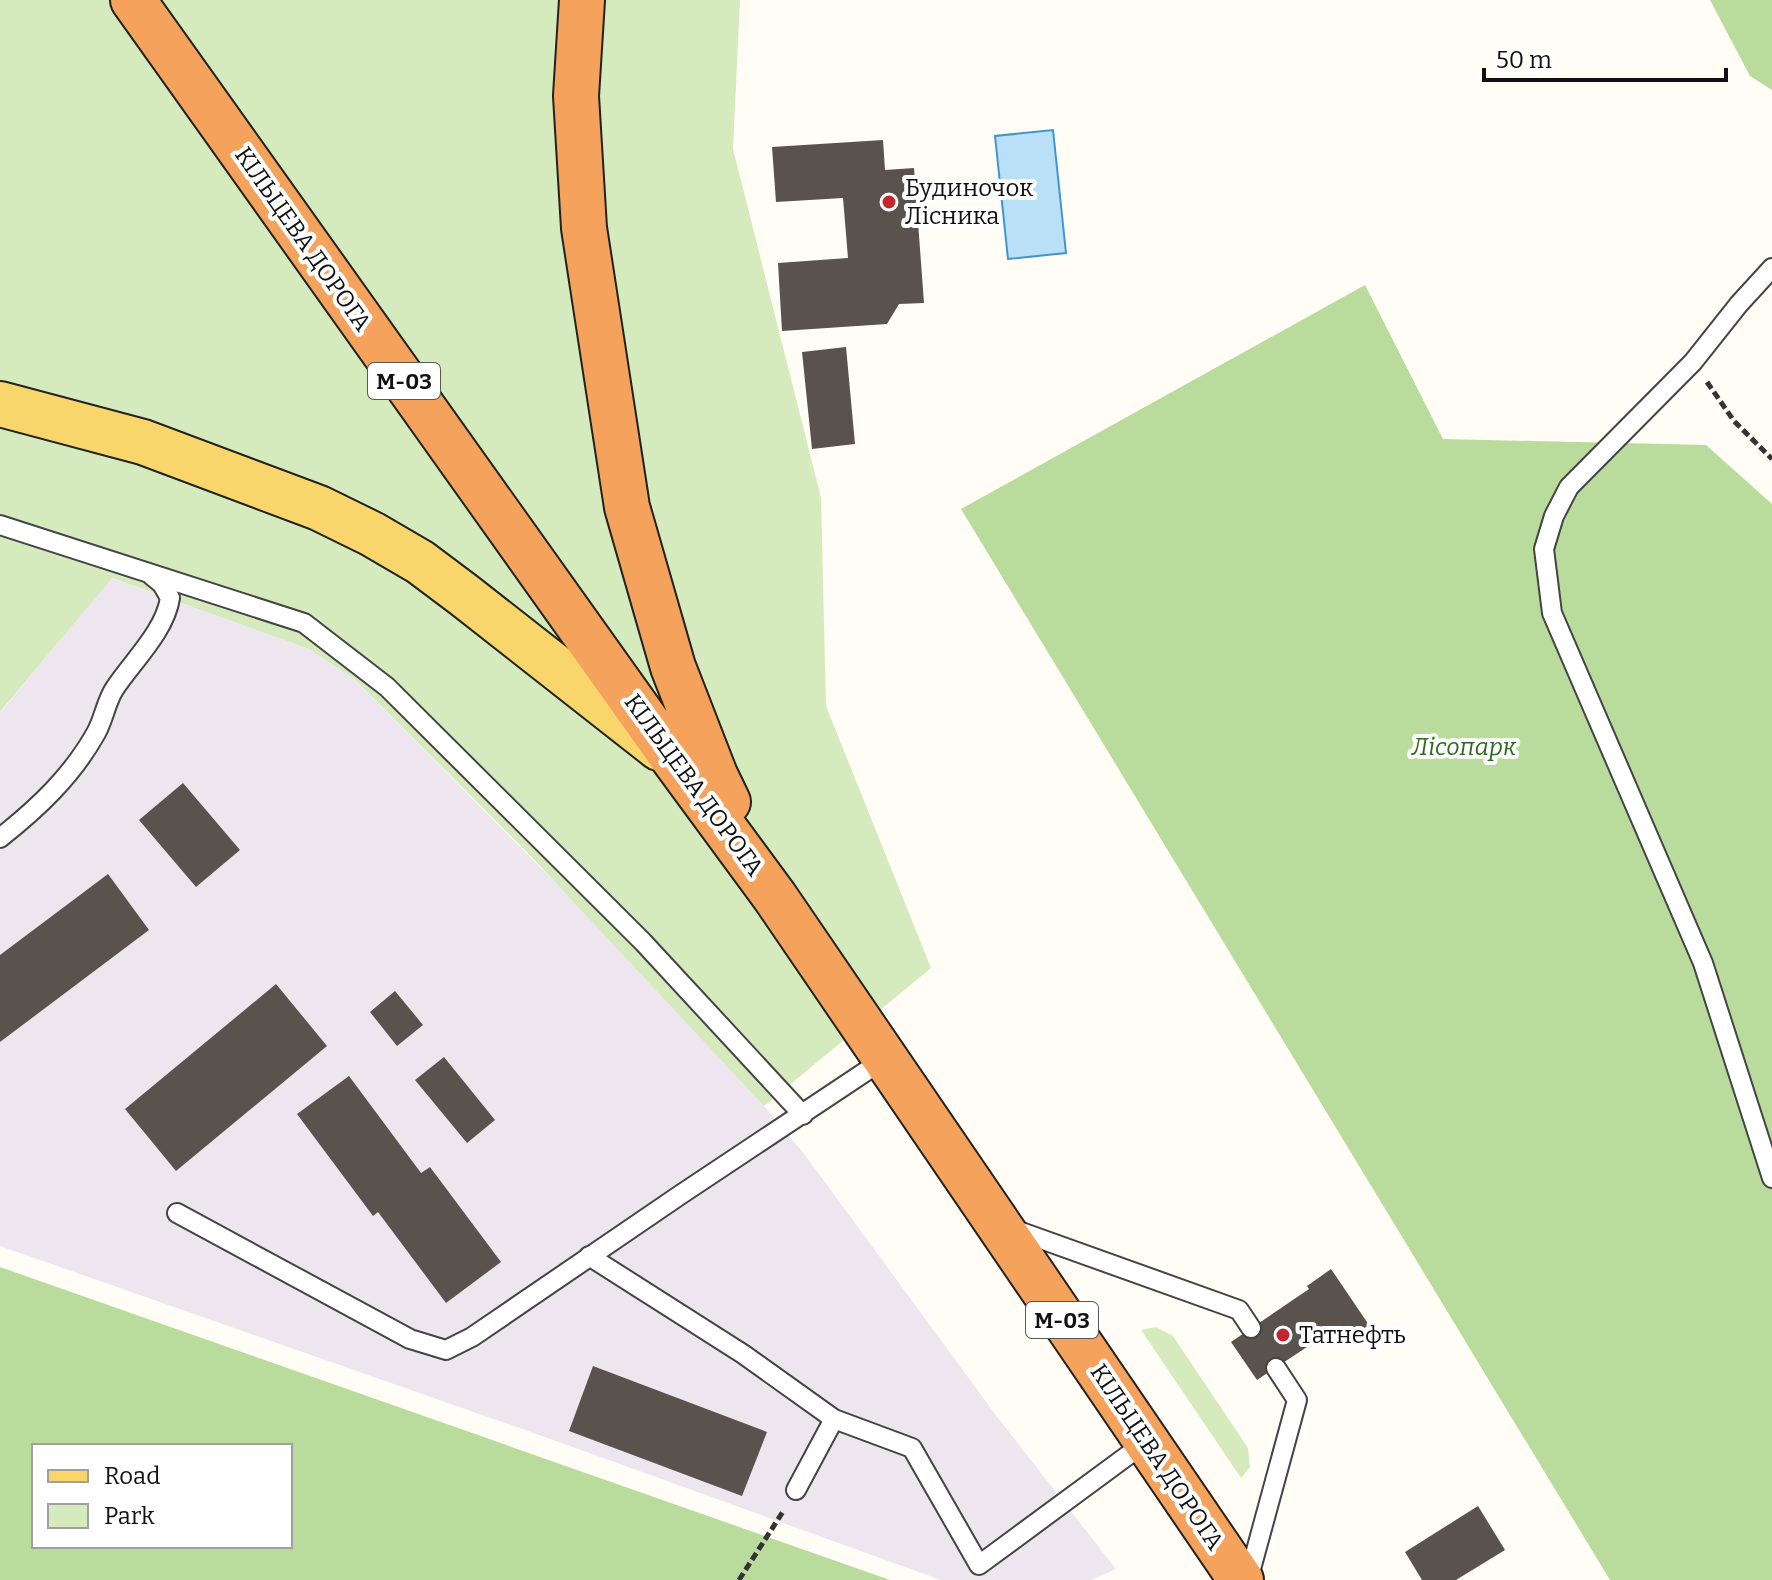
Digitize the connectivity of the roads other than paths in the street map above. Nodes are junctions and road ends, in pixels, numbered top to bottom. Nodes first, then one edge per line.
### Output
1 (133, 0) edge
2 (582, 0) edge
3 (1772, 268) edge
4 (0, 404) edge
5 (0, 525) edge
6 (149, 574) junction
7 (675, 761) junction
8 (0, 838) edge
9 (775, 897) junction
10 (886, 1058) junction
11 (803, 1115) junction
12 (1772, 1178) edge
13 (177, 1213) dead end
14 (996, 1222) junction
15 (589, 1256) junction
16 (1251, 1328) dead end
17 (1276, 1368) dead end
18 (834, 1419) junction
19 (1146, 1442) junction
20 (796, 1490) road end
21 (1241, 1580) edge
22 (1248, 1580) edge

1 - 7 highway, КІЛЬЦЕВА ДОРОГА / М-03
2 - 9 highway
3 - 12 lane
4 - 7 main road
5 - 6 lane
6 - 8 lane
6 - 11 lane
7 - 9 highway, КІЛЬЦЕВА ДОРОГА / М-03
9 - 10 highway, КІЛЬЦЕВА ДОРОГА / М-03
10 - 11 lane
10 - 14 highway, КІЛЬЦЕВА ДОРОГА / М-03
11 - 15 lane
13 - 15 lane
14 - 16 lane
14 - 19 highway, КІЛЬЦЕВА ДОРОГА / М-03
15 - 18 lane
17 - 22 lane
18 - 19 lane
18 - 20 lane
19 - 21 highway, КІЛЬЦЕВА ДОРОГА / М-03

